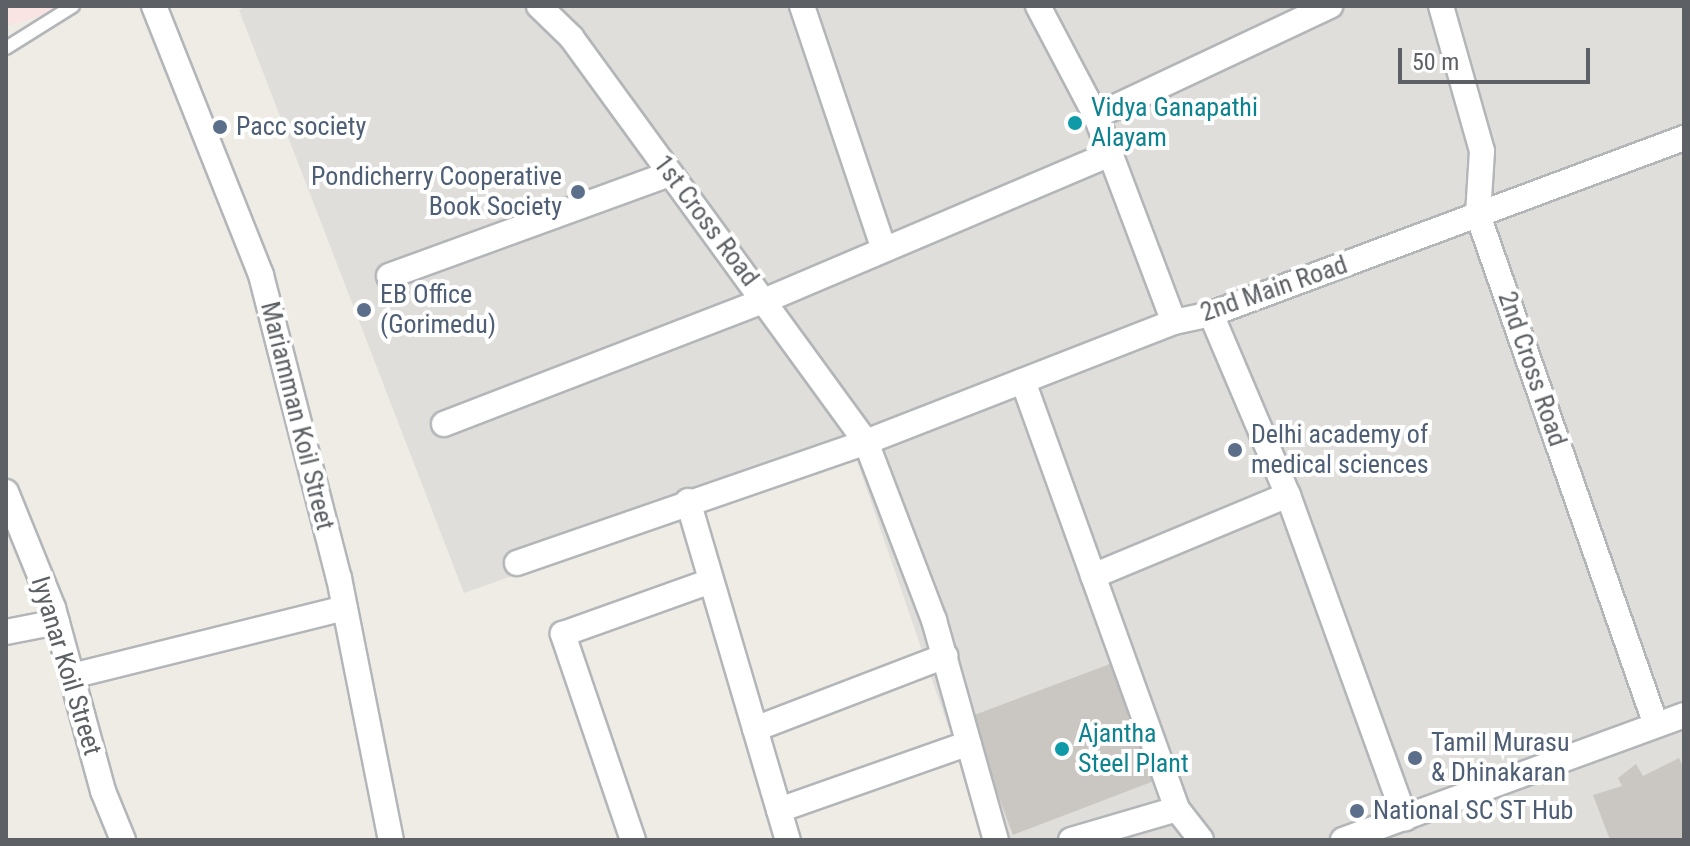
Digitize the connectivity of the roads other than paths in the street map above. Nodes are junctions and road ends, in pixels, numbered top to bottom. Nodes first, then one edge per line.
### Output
1 (73, 6) edge
2 (539, 6) edge
3 (802, 6) edge
4 (1038, 6) edge
5 (1330, 6) edge
6 (1441, 6) edge
7 (164, 9) edge
8 (6, 48) edge
9 (1096, 116) junction
10 (1684, 138) edge
11 (1108, 155) junction
12 (670, 174) junction
13 (1478, 215) junction
14 (884, 250) junction
15 (389, 276) dead end
16 (766, 300) junction
17 (1211, 314) junction
18 (1174, 322) junction
19 (1023, 381) junction
20 (444, 424) dead end
21 (866, 442) junction
22 (6, 492) edge
23 (1288, 495) junction
24 (688, 501) junction
25 (517, 563) dead end
26 (1093, 576) junction
27 (711, 581) junction
28 (345, 608) junction
29 (57, 622) junction
30 (6, 632) edge
31 (945, 656) junction
32 (72, 676) junction
33 (1684, 715) edge
34 (1656, 725) junction
35 (755, 729) junction
36 (969, 743) junction
37 (1177, 809) junction
38 (779, 810) junction
39 (1405, 819) junction
40 (123, 840) edge
41 (391, 840) edge
42 (633, 840) edge
43 (788, 840) edge
44 (996, 840) edge
45 (1071, 840) edge
46 (1201, 840) edge
47 (1343, 840) edge

1 - 8 lane
2 - 12 street, 1st Cross Road
3 - 14 street
4 - 9 street
5 - 9 street
6 - 13 street, 2nd Cross Road
7 - 28 street, Mariamman Koil Street
9 - 11 street
10 - 13 street, 2nd Main Road
11 - 14 street
11 - 18 street
12 - 15 street
12 - 16 street, 1st Cross Road
13 - 17 street, 2nd Main Road
13 - 34 street, 2nd Cross Road
14 - 16 street
16 - 20 street
16 - 21 street, 1st Cross Road
17 - 18 street, 2nd Main Road
17 - 23 street
18 - 19 street, 2nd Main Road
19 - 21 street, 2nd Main Road
19 - 26 street
21 - 24 street, 2nd Main Road
21 - 31 street, 1st Cross Road
22 - 29 street, Iyyanar Koil Street
23 - 26 street
23 - 39 street
24 - 25 street, 2nd Main Road
24 - 27 street
26 - 37 street
27 - 35 street
27 - 42 street
28 - 32 street
28 - 41 street, Mariamman Koil Street
29 - 30 street
29 - 32 street, Iyyanar Koil Street
31 - 35 street
31 - 36 street, 1st Cross Road
32 - 40 street, Iyyanar Koil Street
33 - 34 street
34 - 39 street
35 - 38 street
36 - 38 street
36 - 44 street, 1st Cross Road
37 - 45 street
37 - 46 street
38 - 43 street
39 - 47 street

